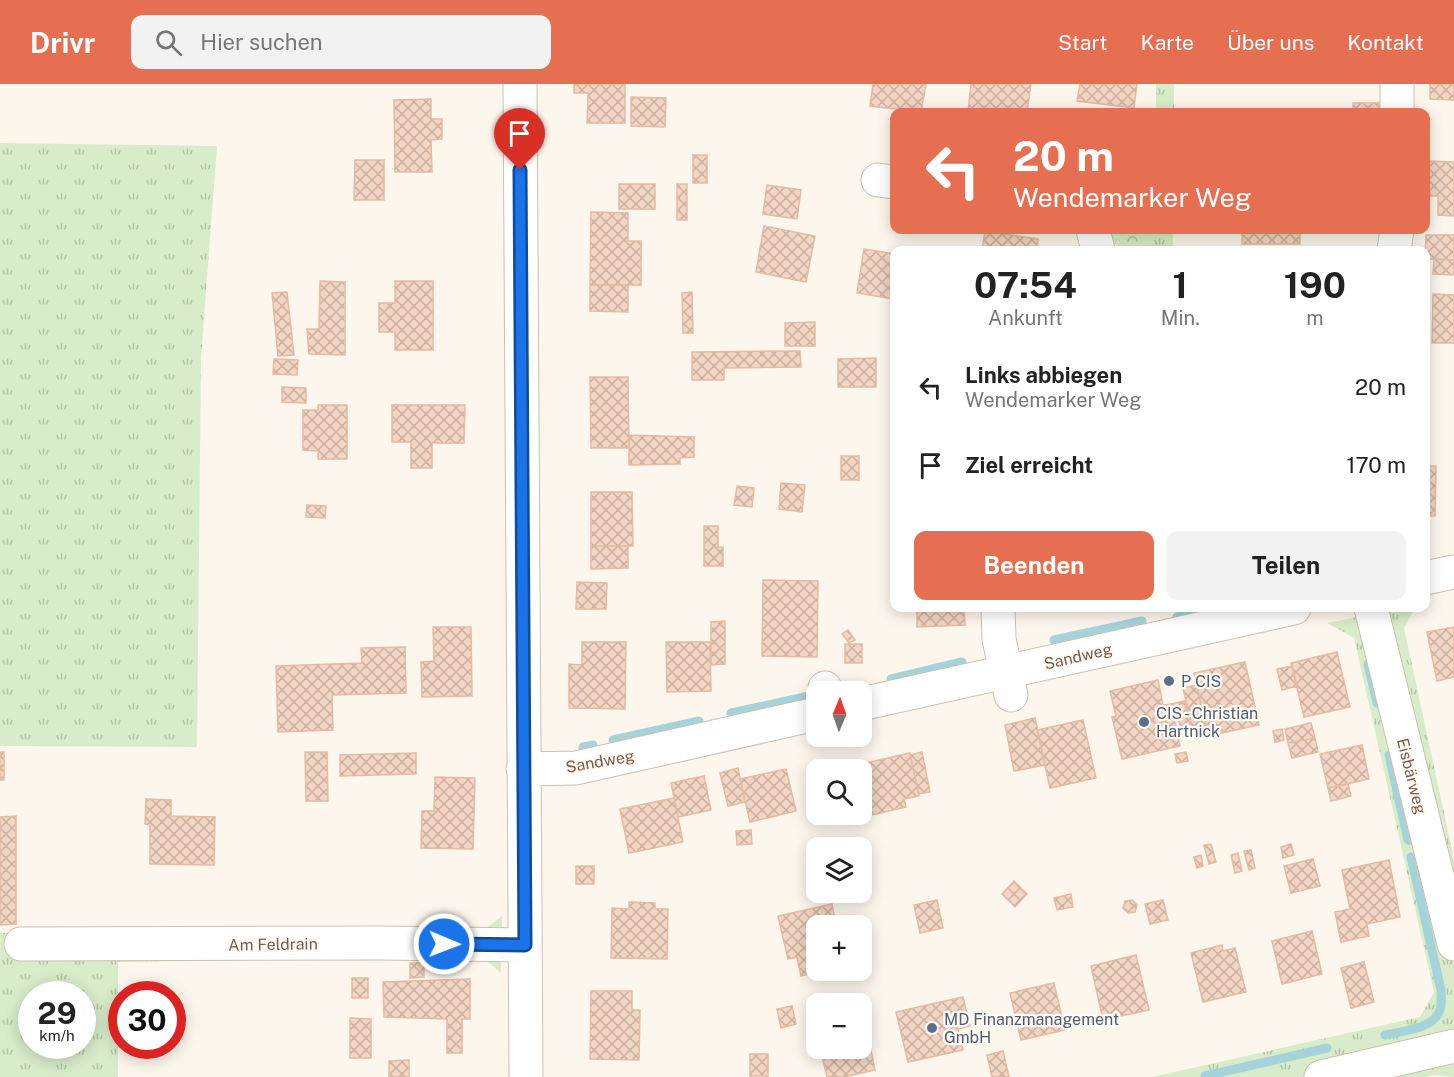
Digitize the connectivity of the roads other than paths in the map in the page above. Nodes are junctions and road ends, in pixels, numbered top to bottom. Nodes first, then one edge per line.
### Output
1 (520, 84) edge
2 (1397, 84) edge
3 (1397, 108) edge
4 (1454, 572) edge
5 (1430, 577) edge
6 (998, 612) edge
7 (1276, 612) edge
8 (1372, 612) edge
9 (997, 686) junction
10 (878, 701) edge
11 (806, 704) edge
12 (523, 769) junction
13 (21, 944) dead end
14 (1454, 944) edge
15 (525, 945) junction
16 (1454, 1046) edge
17 (526, 1077) edge
18 (1321, 1077) edge

1 - 12 street
2 - 3 street
4 - 5 street
6 - 9 street
7 - 9 street, Sandweg
8 - 14 street, Eisbärweg
9 - 10 street, Sandweg
11 - 12 street, Sandweg
12 - 15 street
13 - 15 street, Am Feldrain
15 - 17 street
16 - 18 street

